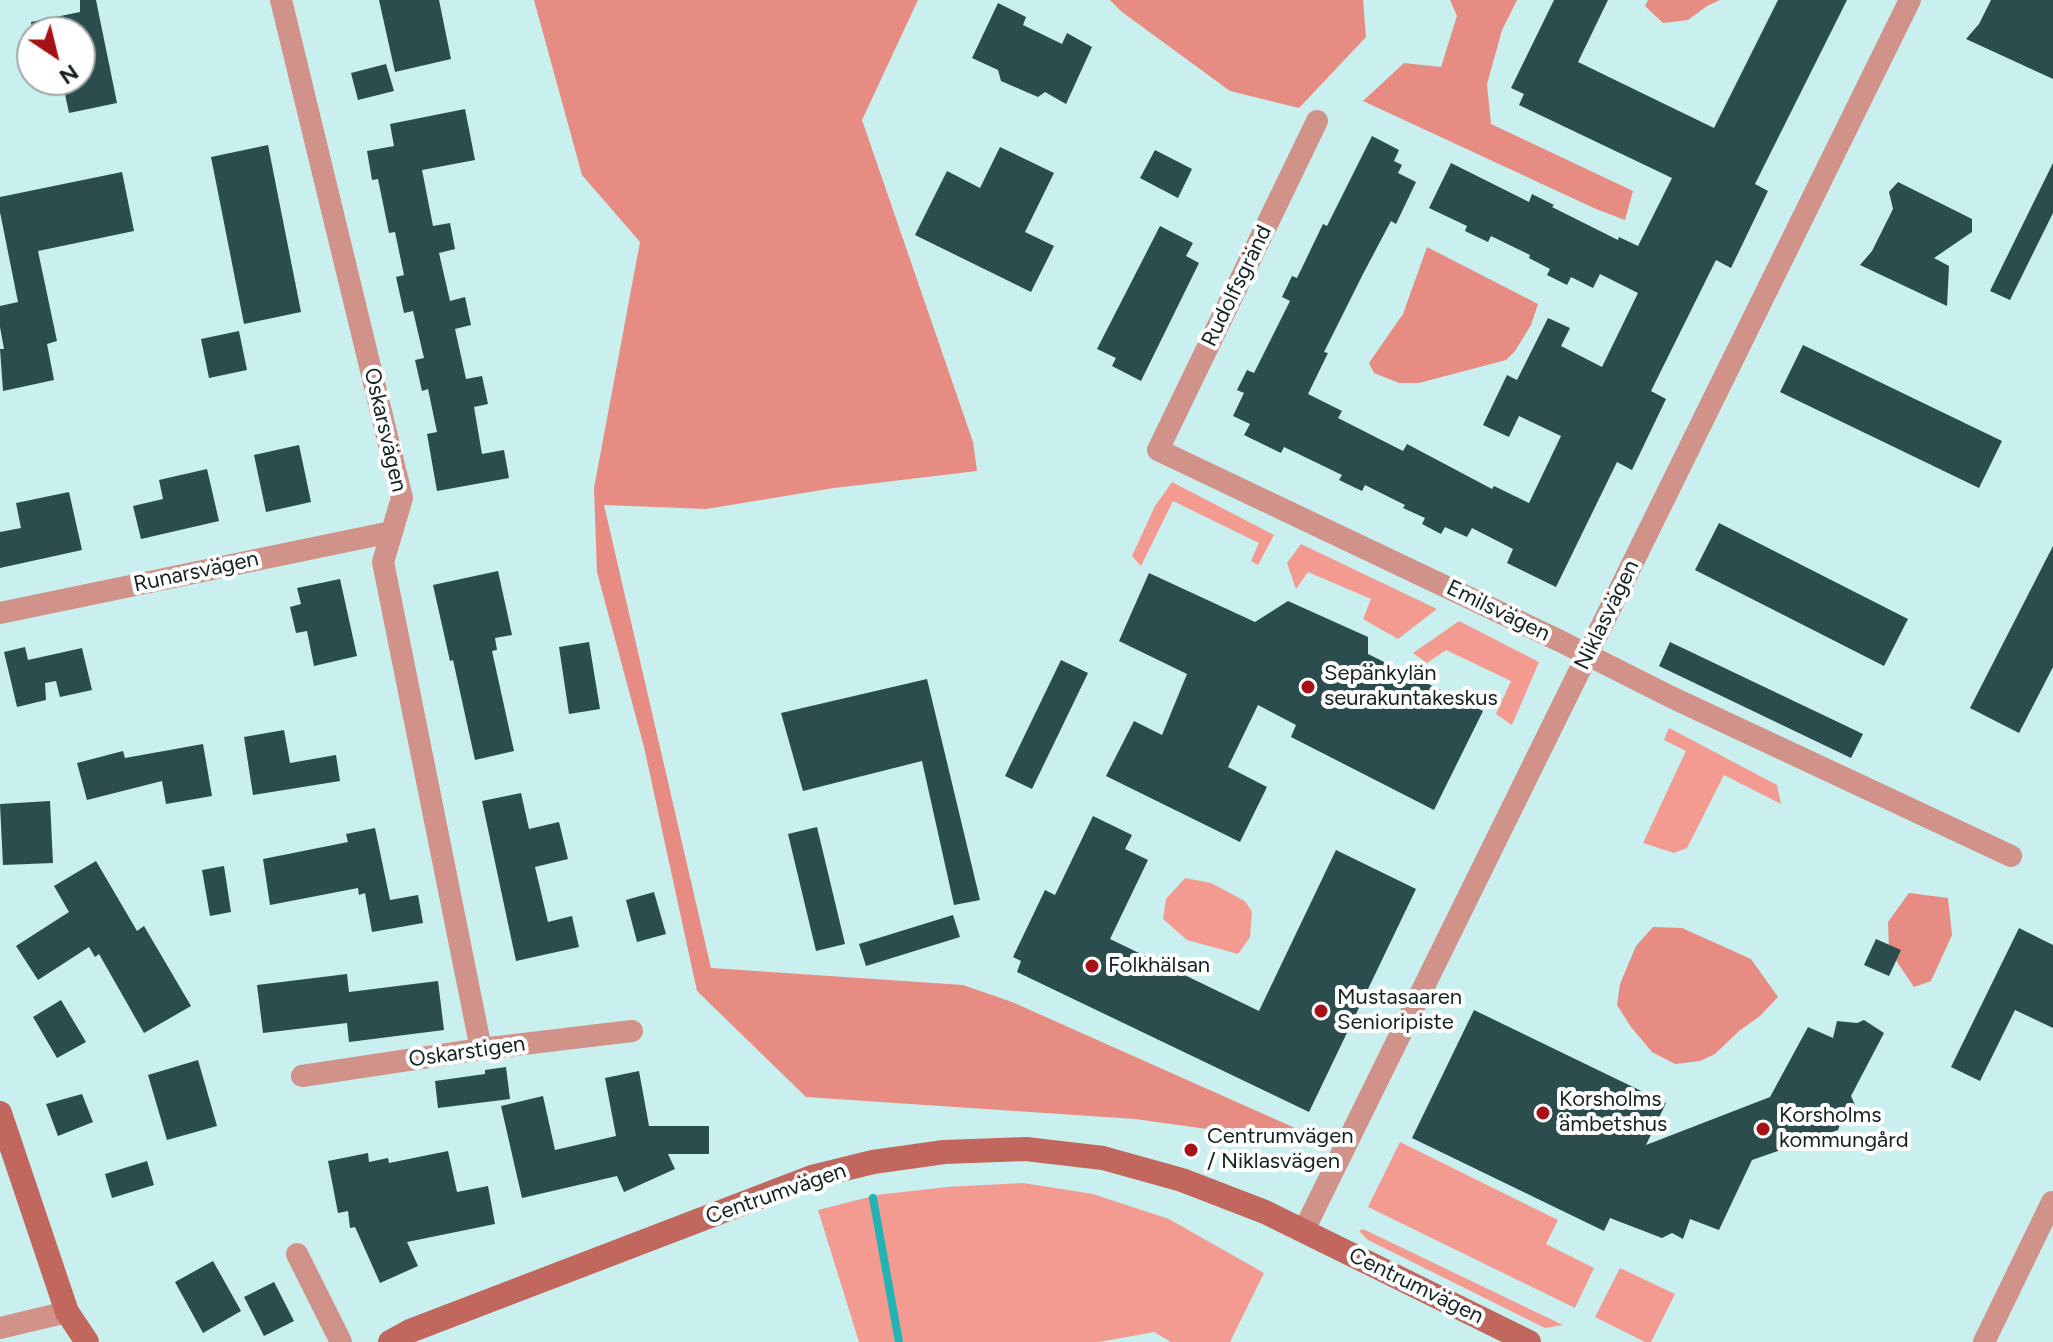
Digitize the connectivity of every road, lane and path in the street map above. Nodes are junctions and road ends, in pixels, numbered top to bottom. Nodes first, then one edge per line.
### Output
1 (281, 0) edge
2 (1910, 0) edge
3 (1317, 121) dead end
4 (1158, 450) joint
5 (391, 532) junction
6 (0, 613) edge
7 (1588, 655) junction
8 (2011, 856) dead end
9 (632, 1031) dead end
10 (481, 1049) junction
11 (302, 1076) dead end
12 (0, 1113) edge
13 (2052, 1202) edge
14 (1304, 1230) junction
15 (297, 1254) dead end
16 (67, 1312) junction
17 (0, 1328) edge
18 (87, 1342) edge
19 (341, 1342) edge
20 (390, 1342) edge
21 (1529, 1342) edge
22 (1984, 1342) edge

1 - 5 street, Oskarsvägen
2 - 7 street, Niklasvägen
3 - 4 street, Rudolfsgränd
4 - 7 street, Emilsvägen
5 - 6 street, Runarsvägen
5 - 10 street, Oskarsvägen
7 - 8 street, Emilsvägen
7 - 14 street, Niklasvägen
9 - 10 street, Oskarstigen
10 - 11 street, Oskarstigen
12 - 16 main road
13 - 22 street
14 - 20 main road, Centrumvägen
14 - 21 main road, Centrumvägen
15 - 19 street
16 - 17 street
16 - 18 main road

